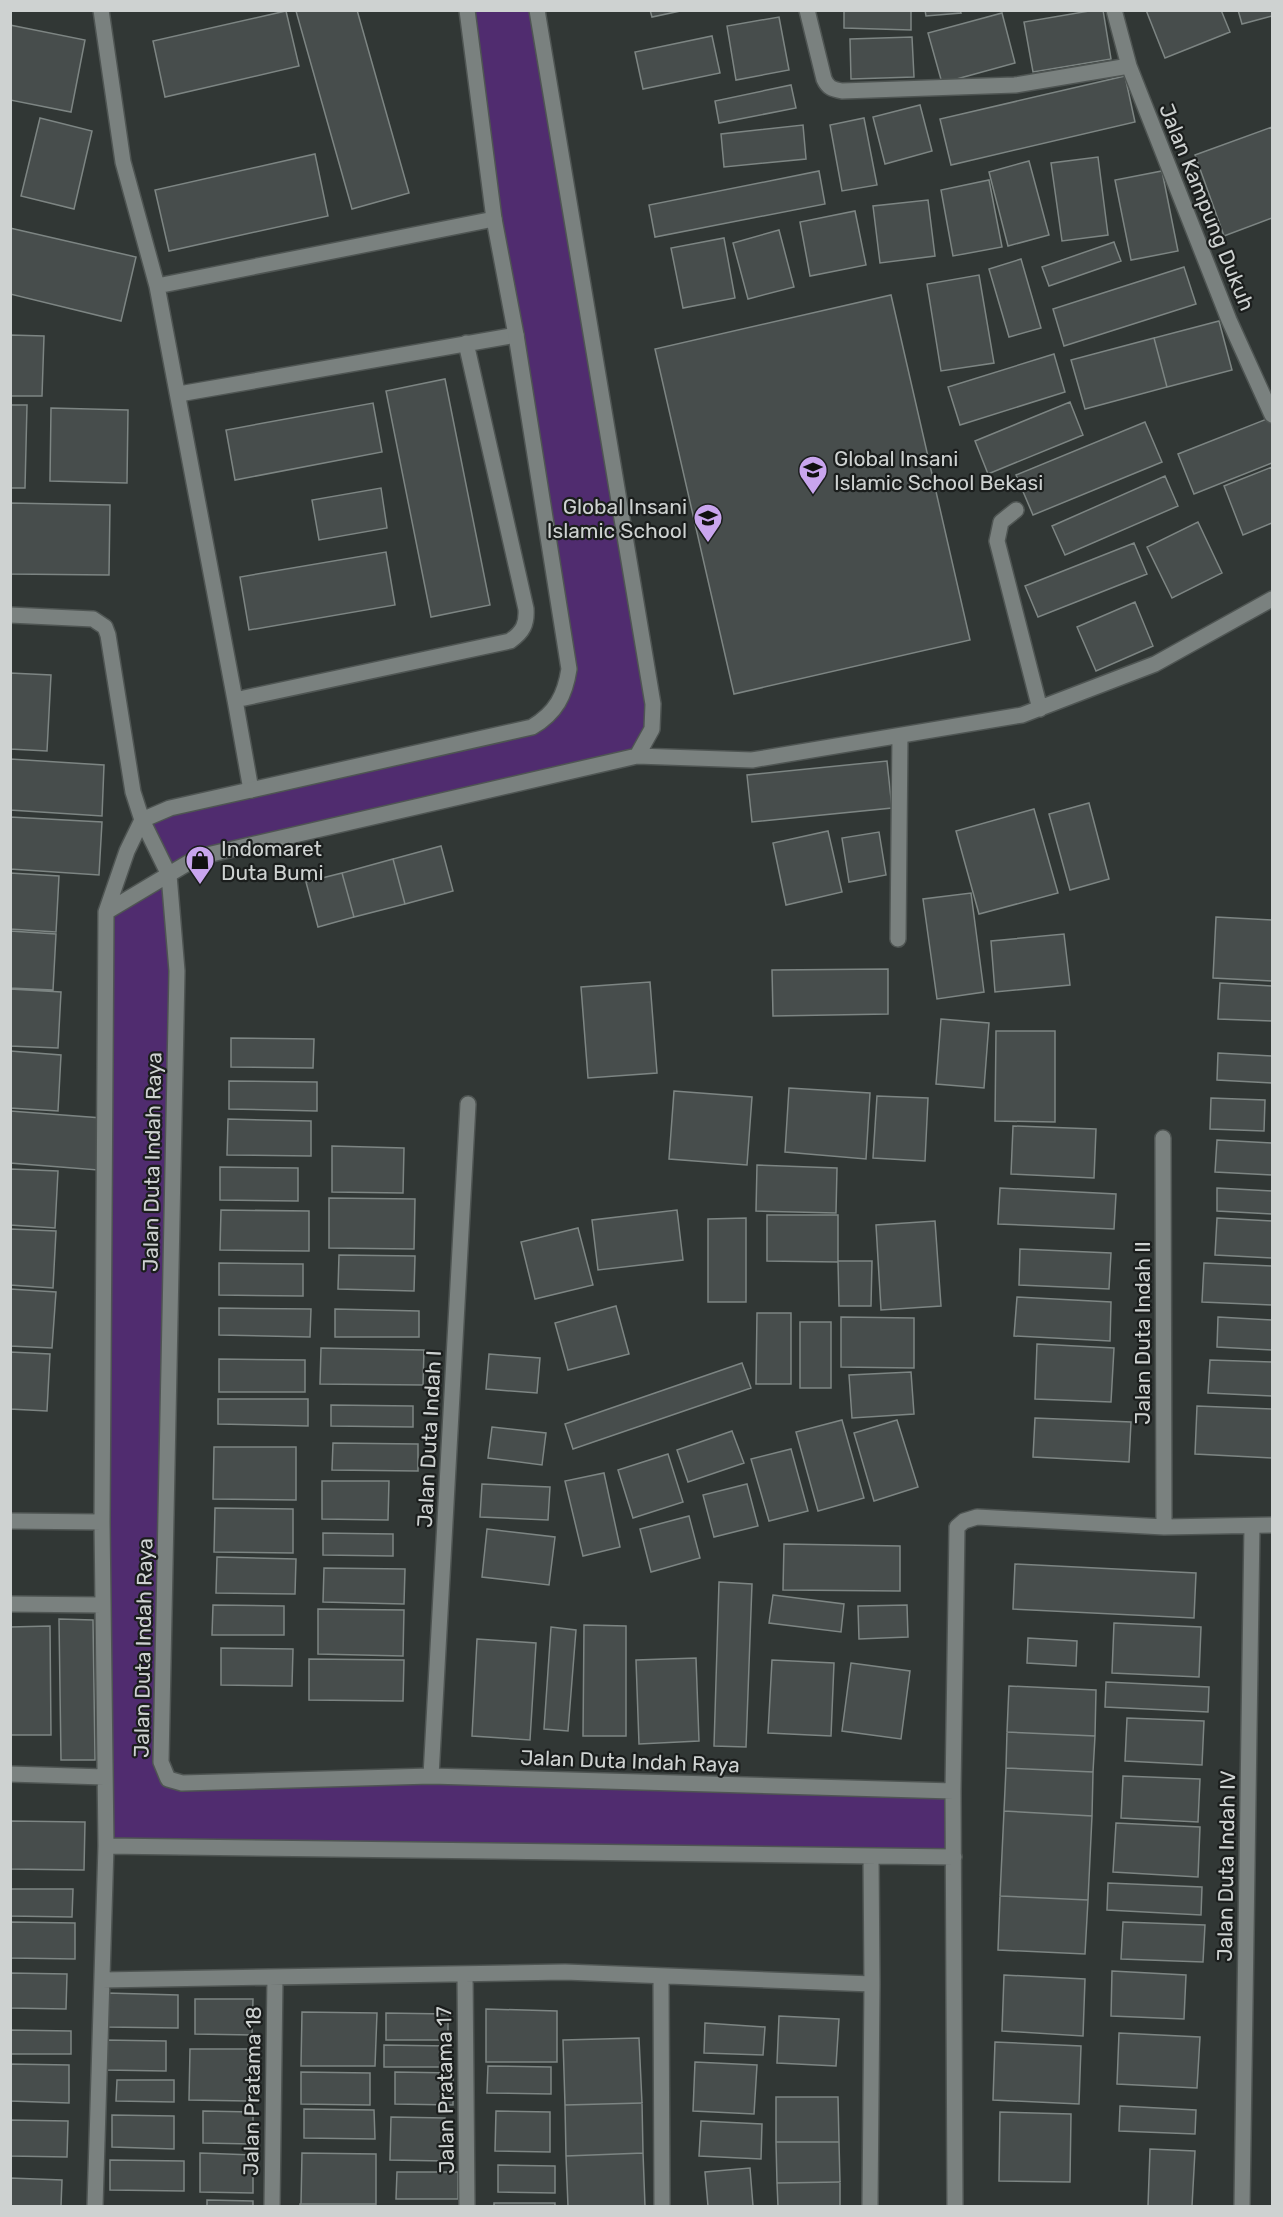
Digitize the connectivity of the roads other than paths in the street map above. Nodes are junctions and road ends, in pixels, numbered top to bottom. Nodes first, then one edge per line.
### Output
1 (101, 10) edge
2 (467, 10) edge
3 (537, 10) edge
4 (807, 10) edge
5 (1114, 10) edge
6 (1129, 66) junction
7 (494, 219) junction
8 (157, 286) junction
9 (516, 335) junction
10 (466, 344) junction
11 (179, 394) junction
12 (1272, 415) edge
13 (1016, 510) dead end
14 (1272, 599) edge
15 (10, 615) edge
16 (235, 700) junction
17 (1040, 709) junction
18 (900, 736) junction
19 (637, 756) junction
20 (251, 790) junction
21 (142, 820) junction
22 (169, 875) junction
23 (106, 912) junction
24 (898, 939) dead end
25 (468, 1104) dead end
26 (1163, 1138) dead end
27 (10, 1521) edge
28 (102, 1522) junction
29 (1272, 1525) edge
30 (1252, 1526) junction
31 (1164, 1527) junction
32 (10, 1604) edge
33 (102, 1605) junction
34 (10, 1774) edge
35 (431, 1776) junction
36 (104, 1777) junction
37 (953, 1791) junction
38 (106, 1846) junction
39 (871, 1856) junction
40 (954, 1857) junction
41 (465, 1974) junction
42 (660, 1976) junction
43 (275, 1977) junction
44 (102, 1980) junction
45 (872, 1984) junction
46 (95, 2206) edge
47 (272, 2206) edge
48 (467, 2206) edge
49 (662, 2206) edge
50 (870, 2206) edge
51 (955, 2206) edge
52 (1242, 2206) edge

1 - 8 street
2 - 7 street
3 - 19 street
4 - 6 street
5 - 6 street, Jalan Kampung Dukuh
6 - 12 street, Jalan Kampung Dukuh
7 - 8 street
7 - 9 street
8 - 11 street
9 - 10 street
9 - 20 street
10 - 11 street
10 - 16 street
11 - 16 street
13 - 17 street
14 - 17 street
15 - 21 street
16 - 20 street
17 - 18 street
18 - 19 street
18 - 24 street
19 - 22 street
20 - 21 street
21 - 22 street
21 - 23 street
22 - 23 street
22 - 35 street, Jalan Duta Indah Raya
23 - 28 street
25 - 35 street, Jalan Duta Indah I
26 - 31 street, Jalan Duta Indah II
27 - 28 street
28 - 33 street
29 - 30 street
30 - 31 street
30 - 52 street, Jalan Duta Indah IV
31 - 37 street
32 - 33 street
33 - 36 street
34 - 36 street
35 - 37 street, Jalan Duta Indah Raya
36 - 38 street
37 - 40 street
38 - 39 street
38 - 44 street
39 - 40 street
39 - 45 street
40 - 51 street
41 - 42 street
41 - 43 street
41 - 48 street, Jalan Pratama 17
42 - 45 street
42 - 49 street
43 - 44 street
43 - 47 street, Jalan Pratama 18
44 - 46 street
45 - 50 street

